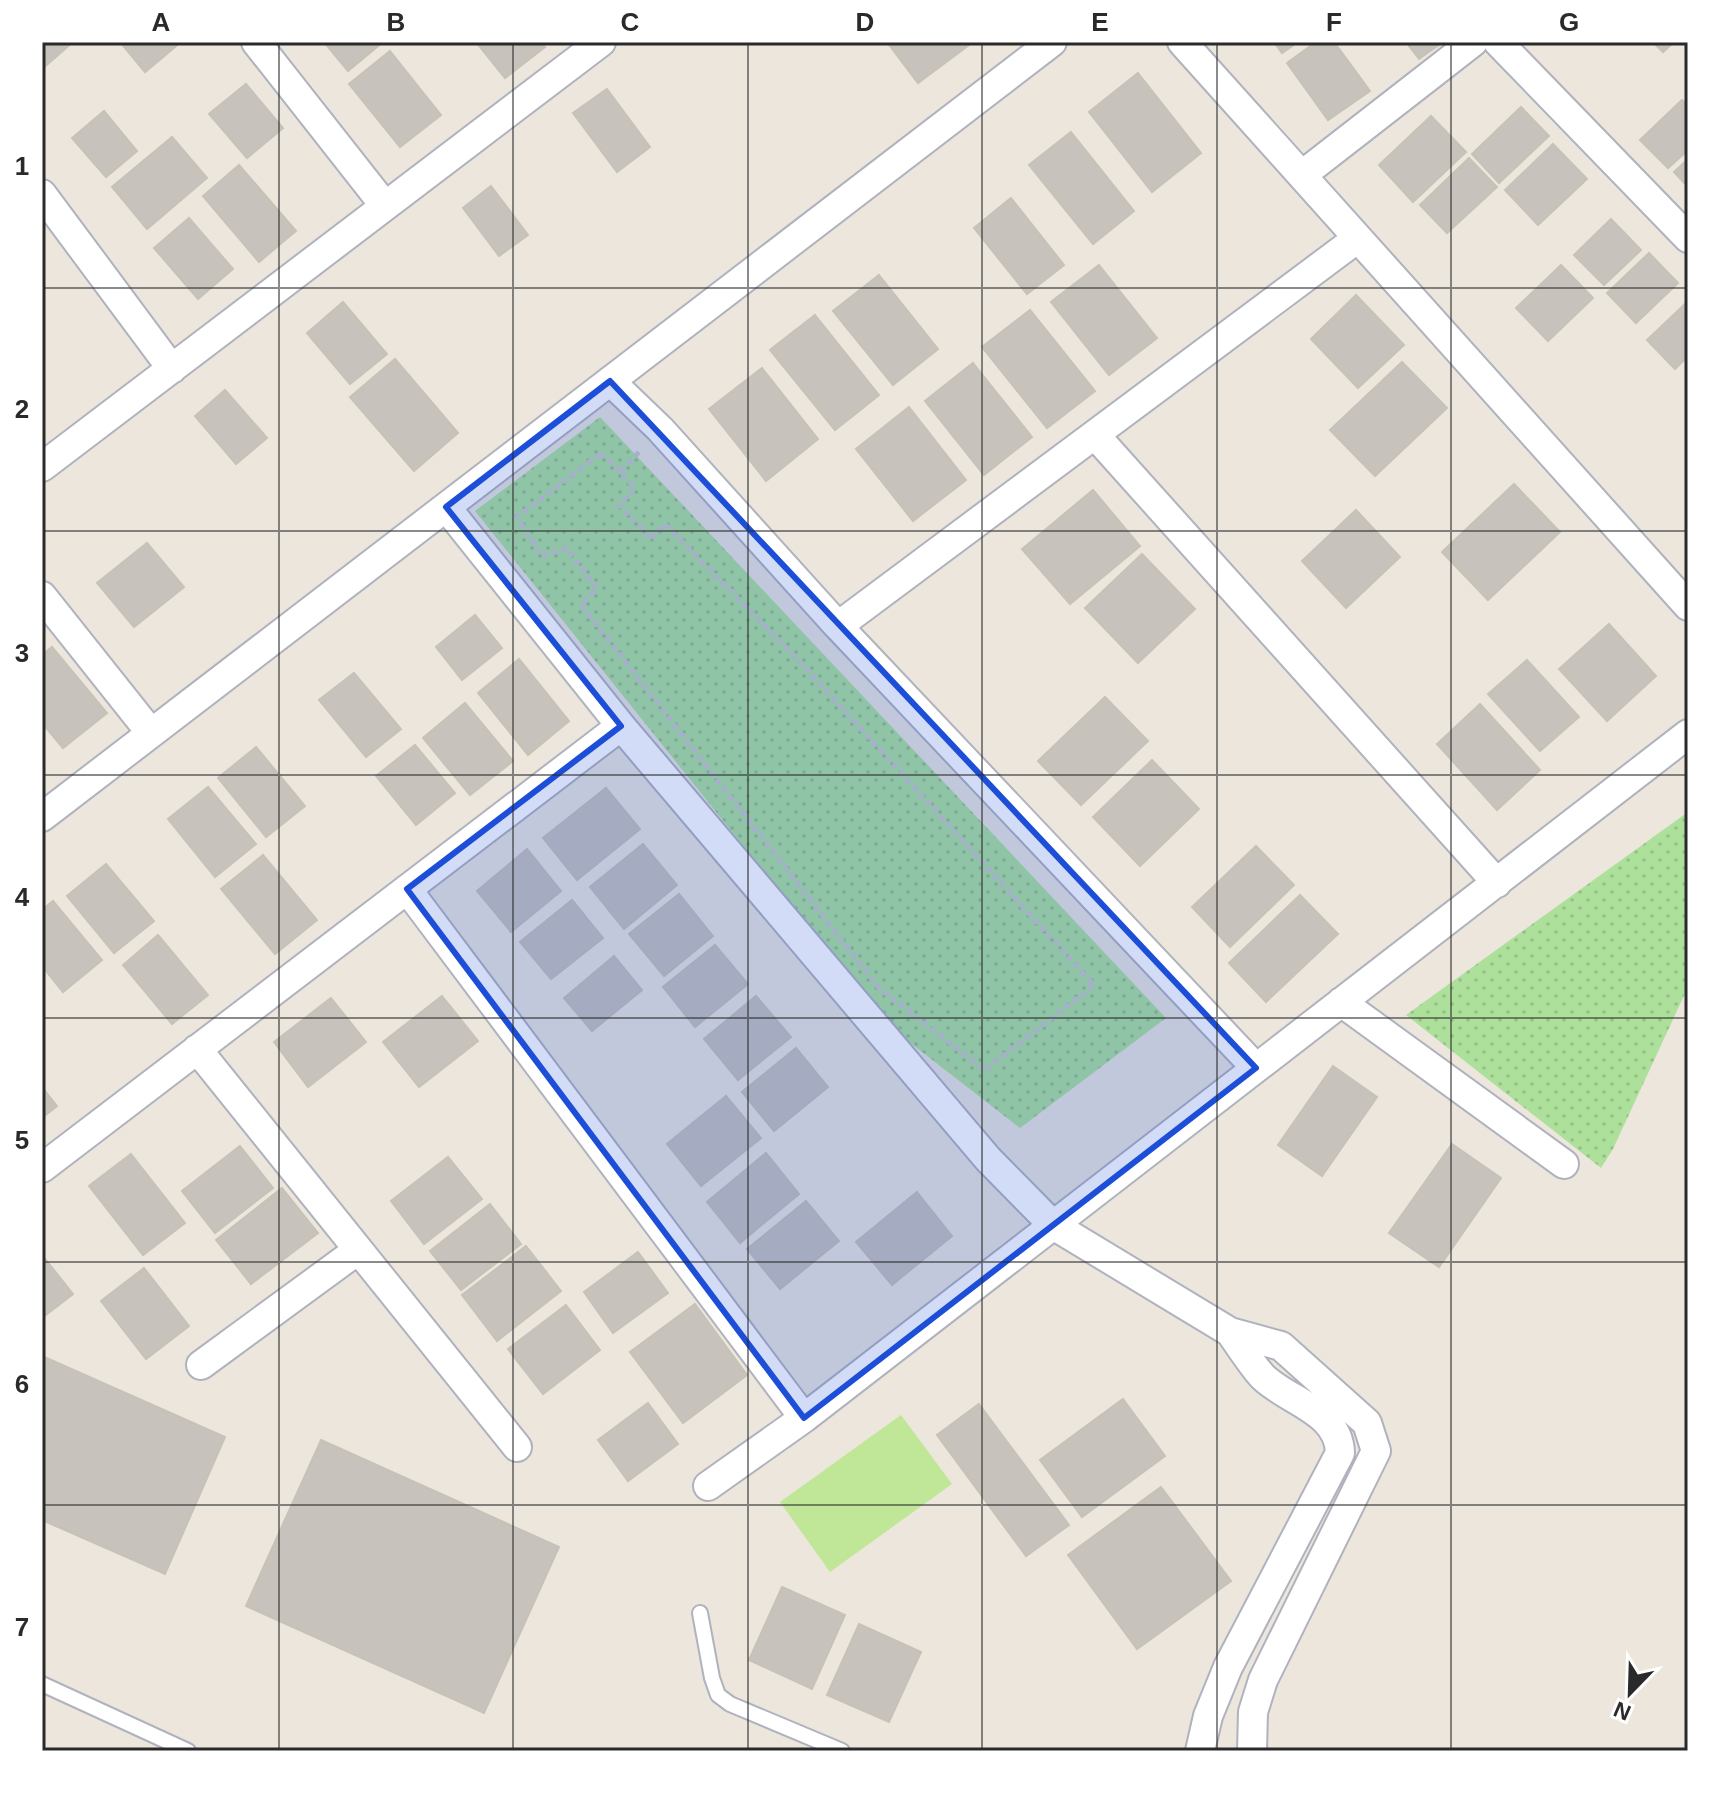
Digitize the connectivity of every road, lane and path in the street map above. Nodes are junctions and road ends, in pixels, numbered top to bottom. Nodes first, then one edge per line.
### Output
1 (256, 42) edge
2 (1052, 42) edge
3 (1182, 42) edge
4 (1473, 42) edge
5 (1498, 42) edge
6 (589, 45) edge
7 (1302, 175) junction
8 (42, 194) edge
9 (385, 206) junction
10 (1358, 238) junction
11 (1688, 238) edge
12 (172, 369) junction
13 (610, 381) junction
14 (1095, 435) junction
15 (42, 467) edge
16 (446, 507) junction
17 (42, 596) edge
18 (1688, 606) edge
19 (838, 626) junction
20 (621, 726) junction
21 (151, 733) junction
22 (1688, 734) edge
23 (42, 817) edge
24 (1497, 883) junction
25 (407, 889) junction
26 (1341, 1002) junction
27 (197, 1049) junction
28 (1256, 1068) junction
29 (985, 1070) joint
30 (1564, 1164) dead end
31 (42, 1168) edge
32 (1053, 1225) junction
33 (358, 1250) junction
34 (1230, 1332) junction
35 (201, 1365) dead end
36 (804, 1418) junction
37 (517, 1447) dead end
38 (708, 1486) dead end
39 (700, 1613) dead end
40 (42, 1684) edge
41 (188, 1751) edge
42 (842, 1751) edge
43 (1200, 1751) edge
44 (1252, 1751) edge

1 - 9 street
2 - 13 street
3 - 7 street
4 - 7 street
5 - 11 street
6 - 9 street
7 - 10 street
8 - 12 street
9 - 12 street
10 - 14 street
10 - 18 street
12 - 15 street
13 - 16 street
13 - 19 street
14 - 19 street
14 - 24 street
16 - 20 street
16 - 21 street
17 - 21 street
19 - 28 street
20 - 25 street
20 - 32 street
21 - 23 street
22 - 24 street
24 - 26 street
25 - 27 street
25 - 36 street
26 - 28 street
26 - 30 street
27 - 31 street
27 - 33 street
28 - 32 street
29 - 29 path
32 - 34 street
32 - 36 street
33 - 35 street
33 - 37 street
34 - 43 street
34 - 44 street
36 - 38 street
39 - 42 lane
40 - 41 lane

